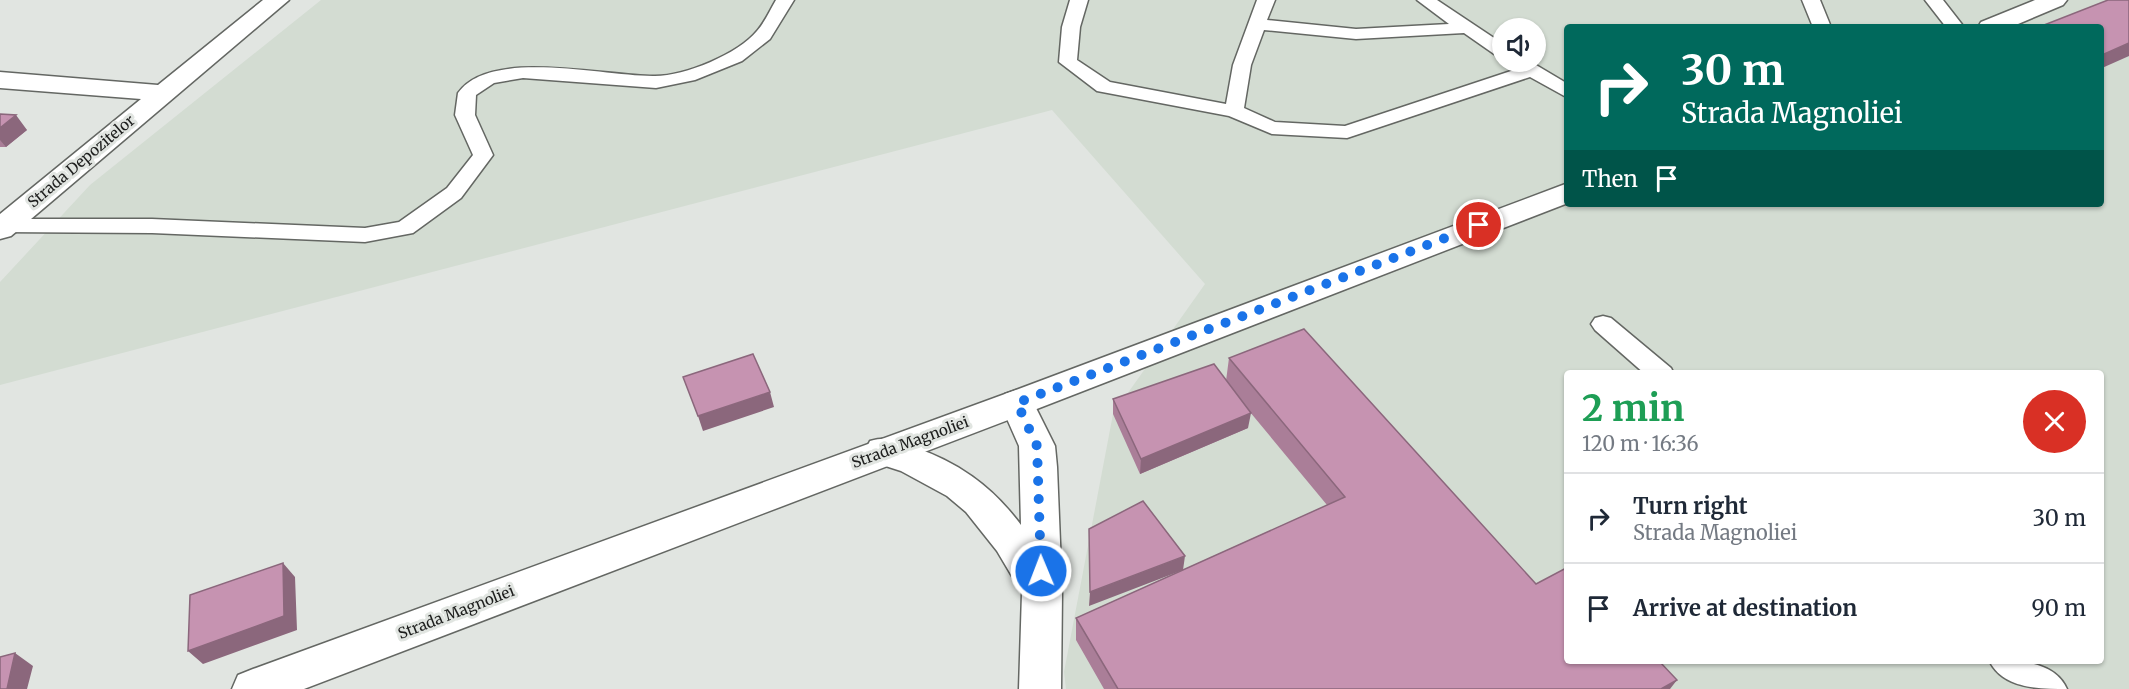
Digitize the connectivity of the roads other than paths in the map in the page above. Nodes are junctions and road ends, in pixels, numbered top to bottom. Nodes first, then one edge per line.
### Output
1 (278, 0) edge
2 (785, 0) edge
3 (1079, 0) edge
4 (1266, 0) edge
5 (1426, 0) edge
6 (1811, 0) edge
7 (1934, 0) edge
8 (2055, 0) edge
9 (1257, 24) junction
10 (1821, 24) edge
11 (1953, 24) edge
12 (1997, 24) edge
13 (1464, 27) junction
14 (1492, 45) edge
15 (1510, 72) edge
16 (1536, 72) edge
17 (0, 80) edge
18 (1564, 90) edge
19 (162, 93) junction
20 (1234, 111) junction
21 (1564, 194) edge
22 (2, 228) edge
23 (1603, 324) dead end
24 (1657, 370) edge
25 (1017, 403) junction
26 (883, 451) junction
27 (1042, 592) junction
28 (2008, 664) edge
29 (253, 689) edge
30 (1040, 689) edge
31 (2052, 689) edge

1 - 19 main road, Strada Depozitelor
2 - 22 lane
3 - 20 lane
4 - 9 lane
5 - 13 lane
6 - 10 lane
7 - 11 lane
8 - 12 main road
9 - 13 lane
9 - 20 lane
13 - 14 lane
15 - 20 lane
16 - 18 lane
17 - 19 main road, Strada Depozitelor
19 - 22 main road, Strada Depozitelor
21 - 25 main road, Strada Magnoliei
23 - 24 lane
25 - 26 main road, Strada Magnoliei
25 - 27 main road
26 - 27 main road
26 - 29 main road, Strada Magnoliei
27 - 30 main road
28 - 31 lane

